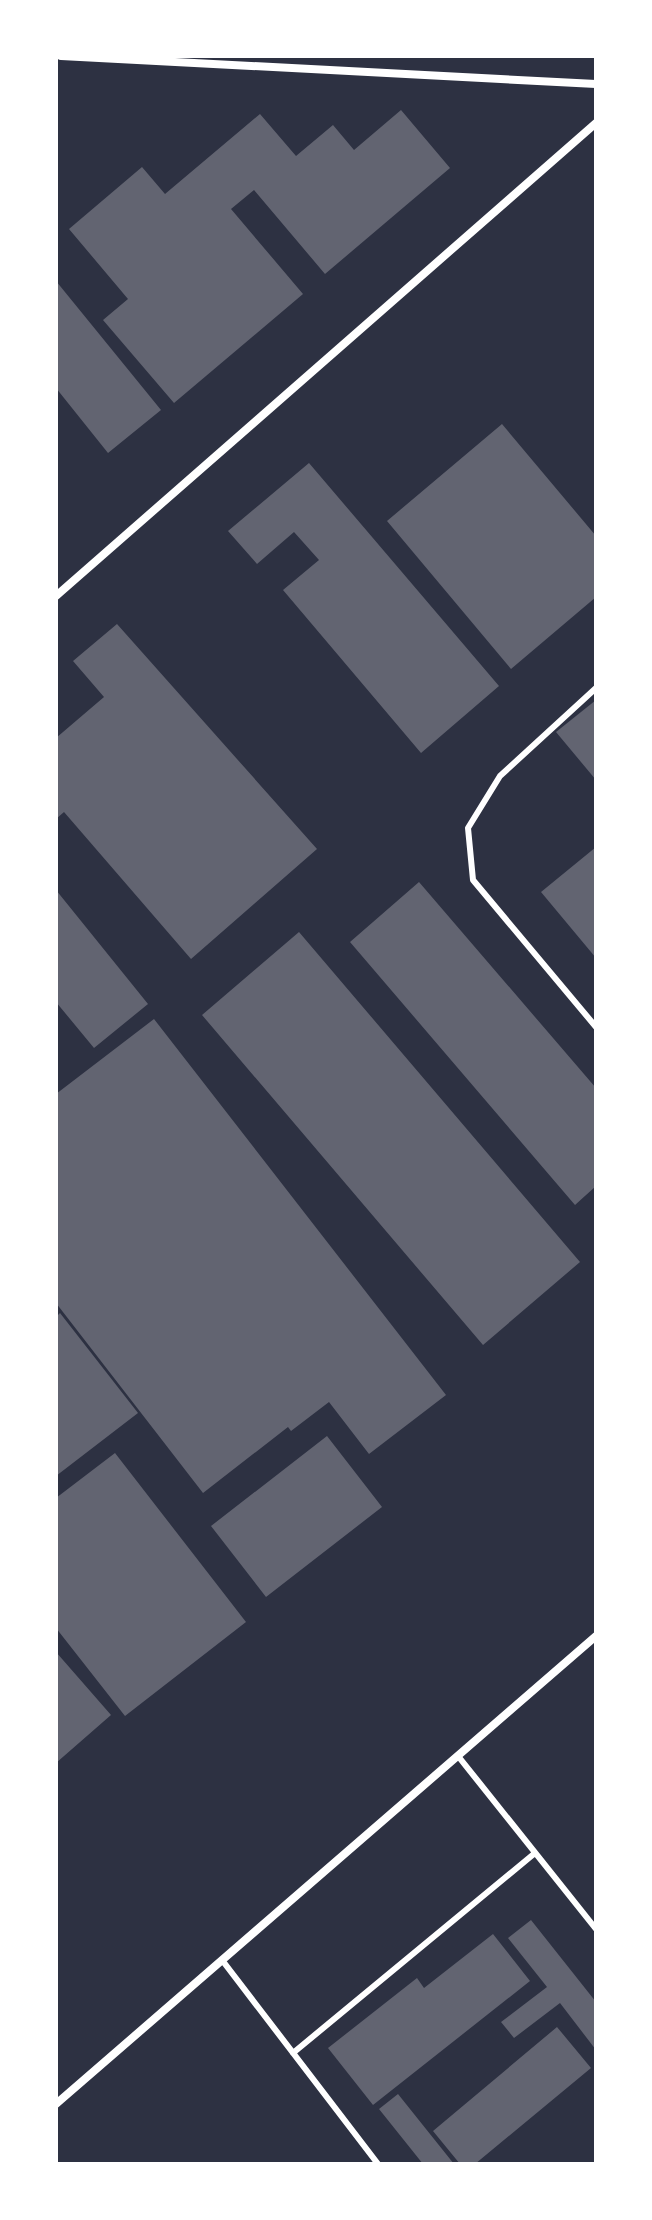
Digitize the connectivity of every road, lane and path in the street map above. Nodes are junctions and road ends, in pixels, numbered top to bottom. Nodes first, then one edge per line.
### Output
1 (61, 56) edge
2 (596, 84) edge
3 (596, 123) edge
4 (56, 596) edge
5 (596, 688) edge
6 (596, 1027) edge
7 (596, 1636) edge
8 (458, 1756) junction
9 (535, 1853) junction
10 (596, 1929) edge
11 (222, 1960) junction
12 (293, 2053) junction
13 (56, 2104) edge
14 (378, 2164) edge

1 - 2 street
3 - 4 street
5 - 6 lane
7 - 8 street
8 - 9 lane
8 - 11 street
9 - 10 lane
9 - 12 lane
11 - 12 lane
11 - 13 street
12 - 14 lane

